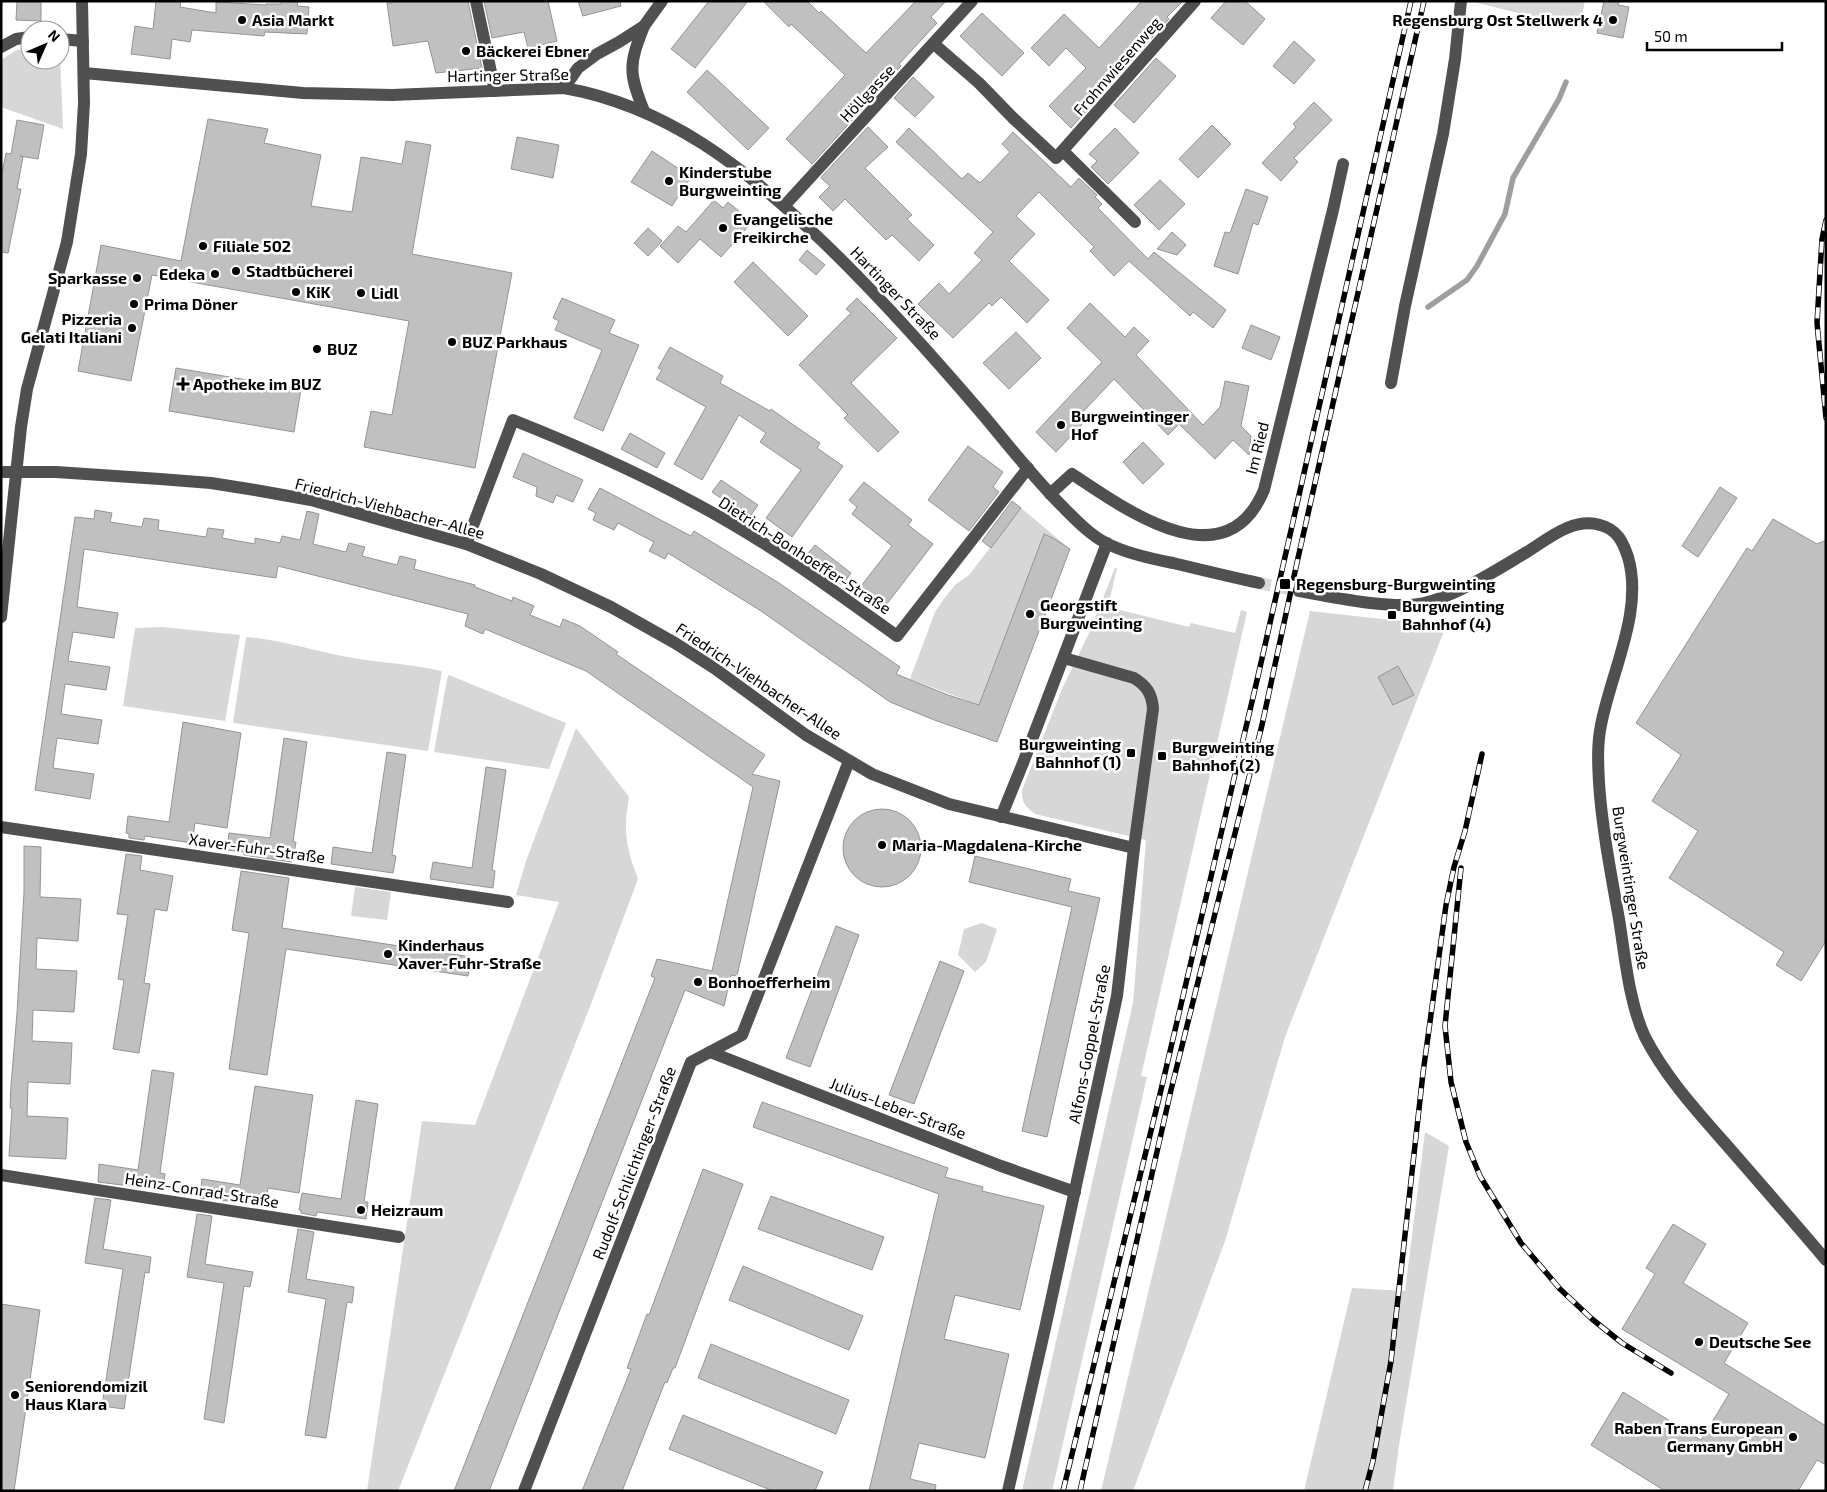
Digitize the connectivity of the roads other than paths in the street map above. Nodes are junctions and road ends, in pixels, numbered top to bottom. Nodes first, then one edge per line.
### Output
1 (82, 1) edge
2 (476, 1) edge
3 (662, 1) edge
4 (972, 1) edge
5 (1195, 1) edge
6 (1460, 1) edge
7 (644, 26) junction
8 (20, 38) edge
9 (70, 40) edge
10 (83, 41) junction
11 (934, 44) junction
12 (1, 47) edge
13 (84, 73) junction
14 (564, 88) junction
15 (495, 91) junction
16 (644, 111) junction
17 (1063, 151) junction
18 (1343, 164) dead end
19 (784, 205) junction
20 (1135, 222) dead end
21 (1391, 383) dead end
22 (1028, 468) junction
23 (1, 472) edge
24 (17, 472) junction
25 (1050, 494) junction
26 (1106, 543) junction
27 (466, 544) junction
28 (1260, 583) tunnel mouth
29 (1299, 592) tunnel mouth
30 (1, 617) edge
31 (1064, 658) junction
32 (849, 761) junction
33 (1001, 817) junction
34 (1, 827) edge
35 (1134, 848) junction
36 (508, 902) dead end
37 (710, 1052) junction
38 (1, 1175) edge
39 (1075, 1192) junction
40 (398, 1237) dead end
41 (1826, 1260) edge
42 (524, 1491) edge
43 (1008, 1491) edge

1 - 10 street
2 - 15 street
3 - 7 street
4 - 11 street, Höllgasse
5 - 17 street, Frohnwiesenweg
6 - 21 street
7 - 14 street
7 - 16 street
8 - 12 street
9 - 10 street
10 - 13 street
11 - 17 street
11 - 19 street, Höllgasse
13 - 15 street, Hartinger Straße
13 - 24 street
14 - 15 street, Hartinger Straße
14 - 16 street, Hartinger Straße
16 - 19 street, Hartinger Straße
17 - 20 street
18 - 25 street, Im Ried
19 - 22 street, Hartinger Straße
22 - 25 street, Hartinger Straße
22 - 27 street, Dietrich-Bonhoeffer-Straße
23 - 24 street, Friedrich-Viehbacher-Allee
24 - 27 street, Friedrich-Viehbacher-Allee
24 - 30 street
25 - 26 street, Hartinger Straße
26 - 28 street, Hartinger Straße
26 - 31 street
27 - 32 street, Friedrich-Viehbacher-Allee
29 - 41 street, Burgweintinger Straße
31 - 33 street
31 - 35 street, Alfons-Goppel-Straße
32 - 33 street, Friedrich-Viehbacher-Allee
32 - 37 street, Rudolf-Schlichtinger-Straße
33 - 35 street, Friedrich-Viehbacher-Allee
34 - 36 street, Xaver-Fuhr-Straße
35 - 39 street, Alfons-Goppel-Straße
37 - 39 street, Julius-Leber-Straße
37 - 42 street, Rudolf-Schlichtinger-Straße
38 - 40 street, Heinz-Conrad-Straße
39 - 43 street, Alfons-Goppel-Straße

